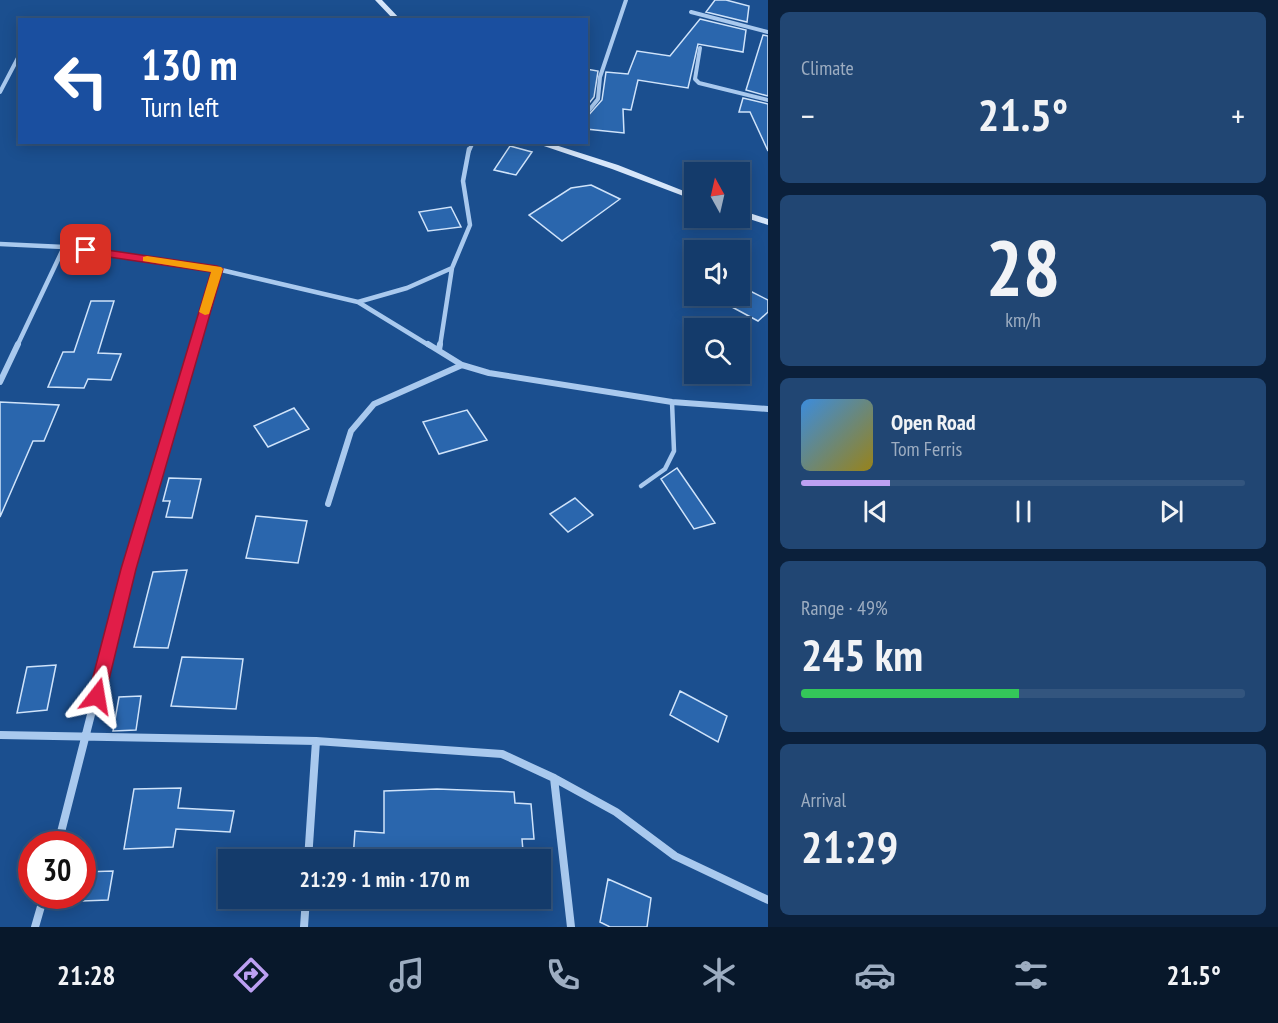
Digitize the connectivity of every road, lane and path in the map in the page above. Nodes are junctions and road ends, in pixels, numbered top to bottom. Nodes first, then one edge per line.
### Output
1 (378, 0) edge
2 (626, 0) edge
3 (691, 12) dead end
4 (396, 18) edge
5 (768, 32) edge
6 (700, 48) dead end
7 (18, 58) edge
8 (0, 92) edge
9 (768, 100) edge
10 (588, 112) edge
11 (472, 144) edge
12 (554, 145) edge
13 (684, 194) edge
14 (750, 216) edge
15 (768, 222) edge
16 (0, 244) edge
17 (64, 247) junction
18 (452, 268) junction
19 (217, 269) junction
20 (358, 302) junction
21 (439, 350) junction
22 (462, 365) junction
23 (0, 382) edge
24 (672, 402) junction
25 (768, 409) edge
26 (641, 486) dead end
27 (328, 504) dead end
28 (0, 735) edge
29 (86, 738) junction
30 (316, 741) junction
31 (554, 778) junction
32 (61, 831) edge
33 (309, 849) edge
34 (768, 900) edge
35 (40, 909) edge
36 (305, 909) edge
37 (35, 927) edge
38 (304, 927) edge
39 (571, 927) edge

1 - 4 street
2 - 10 street
3 - 5 street
6 - 9 street
7 - 8 street
11 - 18 street
12 - 13 street
14 - 15 street
16 - 17 street
17 - 19 street
17 - 23 street
18 - 20 street
18 - 21 street
19 - 20 street
19 - 29 street
20 - 21 street
21 - 22 street
22 - 24 street
22 - 27 street
24 - 25 street
24 - 26 lane
28 - 29 street
29 - 30 street
29 - 32 street
30 - 31 street
30 - 33 street
31 - 34 street
31 - 39 street
35 - 37 street
36 - 38 street

